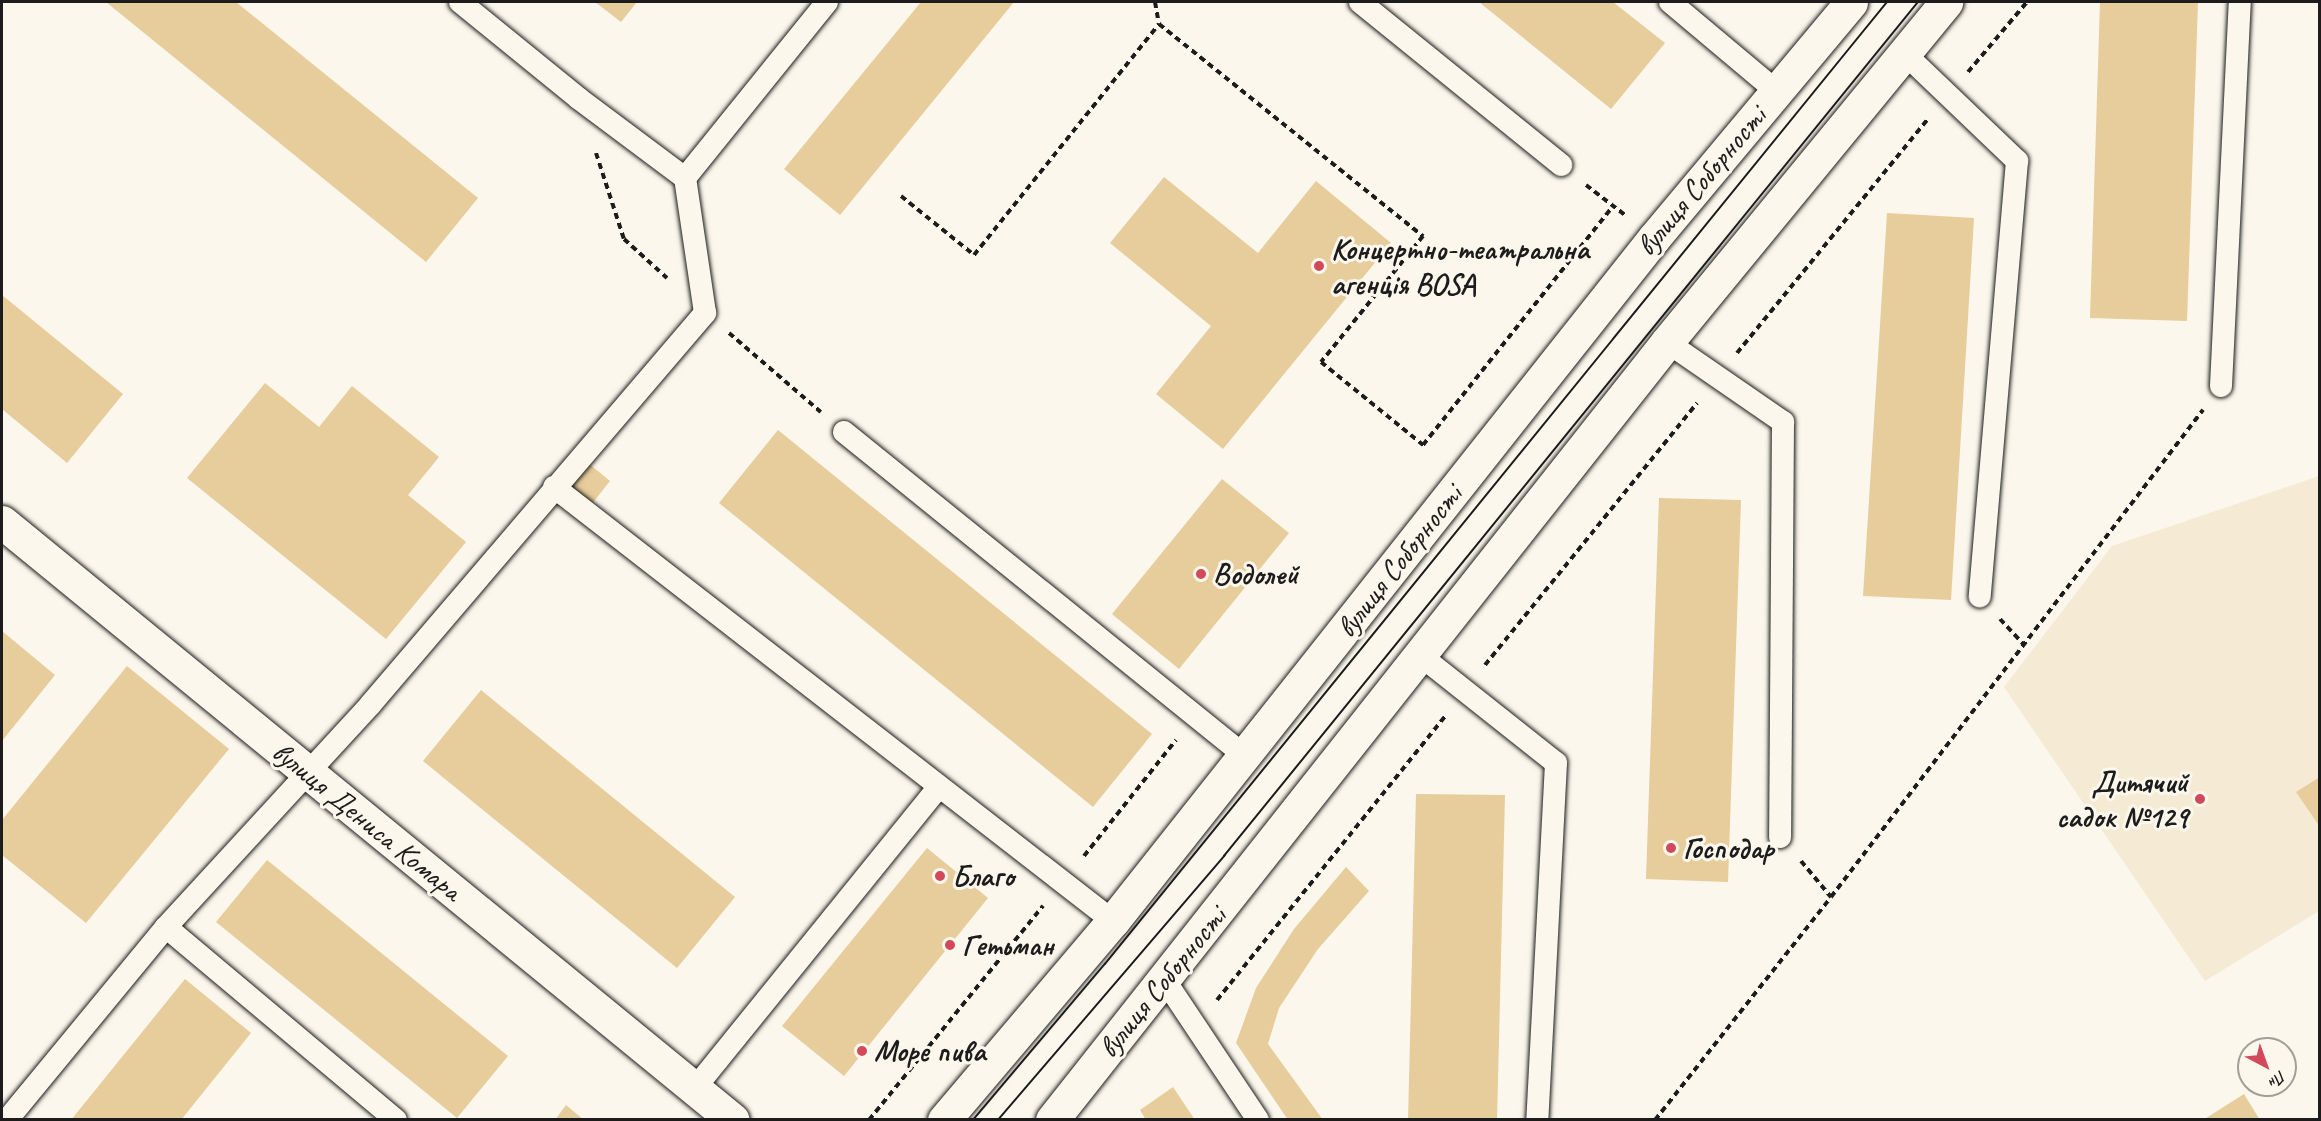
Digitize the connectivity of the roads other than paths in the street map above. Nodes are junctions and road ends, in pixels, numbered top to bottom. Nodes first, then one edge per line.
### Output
1 (460, 2) edge
2 (827, 2) edge
3 (1360, 2) edge
4 (1670, 2) edge
5 (1851, 2) edge
6 (1946, 2) edge
7 (2240, 2) edge
8 (1902, 52) junction
9 (1776, 91) junction
10 (1562, 165) road end
11 (685, 178) junction
12 (1667, 342) junction
13 (2221, 386) road end
14 (844, 432) dead end
15 (554, 487) junction
16 (2, 522) edge
17 (1980, 596) dead end
18 (1421, 656) junction
19 (1245, 756) junction
20 (307, 773) junction
21 (939, 787) junction
22 (1780, 837) road end
23 (1113, 921) junction
24 (166, 927) junction
25 (1164, 979) junction
26 (694, 1088) junction
27 (7, 1119) edge
28 (396, 1119) edge
29 (734, 1119) edge
30 (944, 1119) edge
31 (1052, 1119) edge
32 (1258, 1119) edge
33 (1537, 1119) edge

1 - 11 lane
2 - 11 lane
3 - 10 lane
4 - 9 lane
5 - 9 main road, вулиця Соборності
6 - 8 main road, вулиця Соборності
7 - 13 lane
8 - 12 main road, вулиця Соборності
8 - 17 lane
9 - 19 main road, вулиця Соборності
11 - 15 lane
12 - 18 main road, вулиця Соборності
12 - 22 lane
14 - 19 lane
15 - 20 lane
15 - 21 lane
16 - 20 main road, вулиця Дениса Комара
18 - 25 main road, вулиця Соборності
18 - 33 lane
19 - 23 main road, вулиця Соборності
20 - 24 lane
20 - 26 main road, вулиця Дениса Комара
21 - 23 lane
21 - 26 lane
23 - 30 main road, вулиця Соборності
24 - 27 lane
24 - 28 lane
25 - 31 main road, вулиця Соборності
25 - 32 lane
26 - 29 main road, вулиця Дениса Комара

